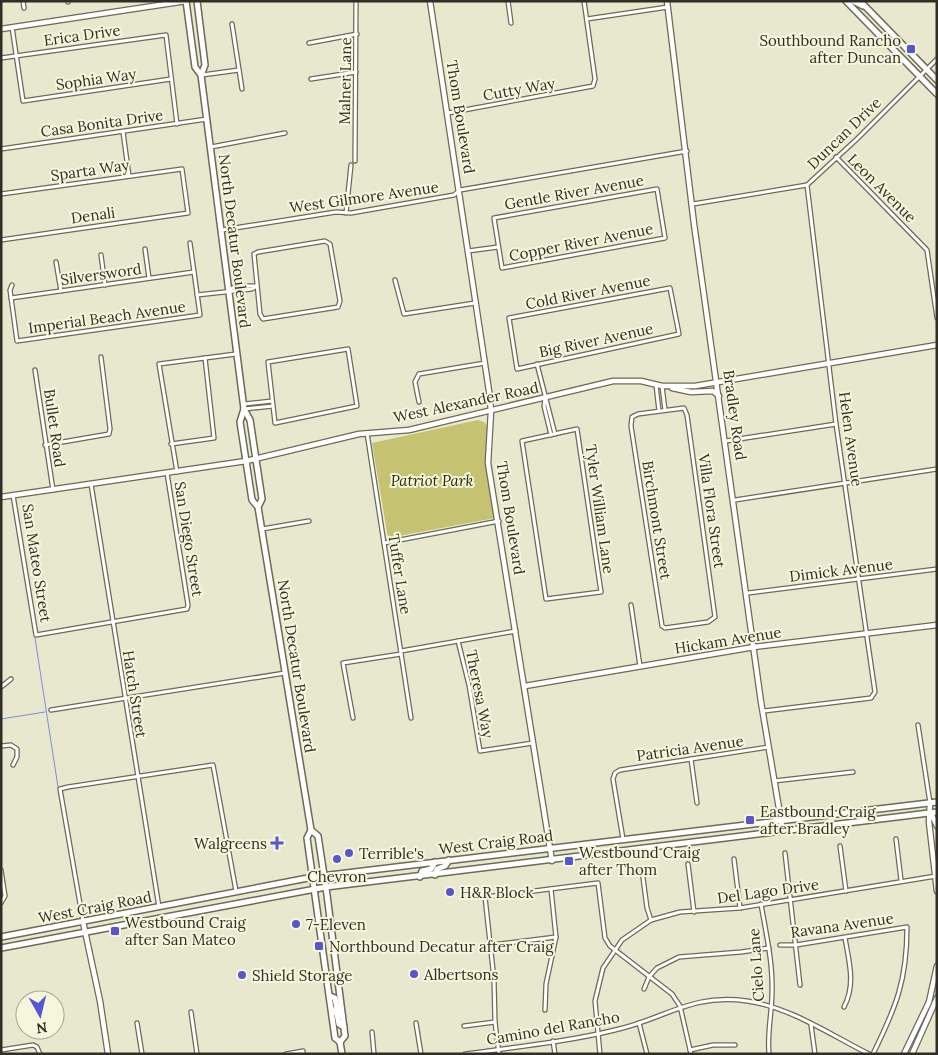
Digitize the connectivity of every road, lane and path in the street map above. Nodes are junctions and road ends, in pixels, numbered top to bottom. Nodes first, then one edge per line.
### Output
1 (23, 1) edge
2 (186, 1) edge
3 (197, 1) edge
4 (356, 1) edge
5 (430, 1) edge
6 (508, 1) edge
7 (584, 1) edge
8 (667, 1) edge
9 (846, 1) edge
10 (854, 1) edge
11 (860, 1) edge
12 (668, 7) junction
13 (866, 7) junction
14 (24, 8) dead end
15 (587, 18) junction
16 (511, 23) dead end
17 (232, 24) dead end
18 (12, 27) junction
19 (1, 28) edge
20 (358, 34) junction
21 (310, 43) dead end
22 (16, 56) junction
23 (1, 58) edge
24 (937, 59) edge
25 (926, 69) junction
26 (239, 70) junction
27 (356, 72) junction
28 (201, 75) junction
29 (919, 76) junction
30 (171, 79) junction
31 (311, 79) dead end
32 (937, 80) edge
33 (242, 89) dead end
34 (937, 94) edge
35 (448, 113) junction
36 (207, 119) junction
37 (177, 124) junction
38 (123, 132) junction
39 (285, 133) dead end
40 (210, 147) junction
41 (1, 149) edge
42 (686, 151) junction
43 (836, 157) junction
44 (355, 161) dead end
45 (351, 166) dead end
46 (129, 176) junction
47 (807, 184) junction
48 (460, 190) junction
49 (1, 194) edge
50 (693, 204) junction
51 (188, 213) joint
52 (346, 213) junction
53 (221, 230) junction
54 (665, 238) joint
55 (1, 240) edge
56 (190, 243) dead end
57 (498, 247) junction
58 (145, 249) dead end
59 (468, 251) junction
60 (101, 255) dead end
61 (56, 262) dead end
62 (194, 272) junction
63 (149, 278) junction
64 (395, 280) dead end
65 (12, 285) dead end
66 (105, 285) junction
67 (257, 286) junction
68 (228, 290) junction
69 (60, 291) junction
70 (197, 294) junction
71 (11, 298) junction
72 (475, 303) junction
73 (937, 318) edge
74 (679, 334) joint
75 (937, 345) edge
76 (236, 354) junction
77 (101, 357) dead end
78 (205, 358) junction
79 (485, 363) junction
80 (537, 364) junction
81 (829, 364) junction
82 (517, 369) joint
83 (35, 370) dead end
84 (717, 382) junction
85 (659, 386) junction
86 (668, 386) junction
87 (719, 397) junction
88 (545, 398) junction
89 (272, 400) junction
90 (419, 402) dead end
91 (273, 406) junction
92 (243, 407) junction
93 (665, 410) junction
94 (491, 411) junction
95 (659, 411) junction
96 (836, 424) junction
97 (366, 432) junction
98 (555, 434) junction
99 (550, 435) junction
100 (726, 441) junction
101 (171, 444) junction
102 (45, 446) junction
103 (255, 459) junction
104 (246, 461) junction
105 (937, 469) edge
106 (177, 472) junction
107 (168, 473) junction
108 (845, 483) junction
109 (91, 484) junction
110 (53, 490) junction
111 (13, 496) junction
112 (1, 497) edge
113 (734, 500) junction
114 (258, 507) junction
115 (308, 520) dead end
116 (499, 521) junction
117 (262, 529) junction
118 (384, 543) junction
119 (937, 570) edge
120 (860, 579) junction
121 (748, 593) junction
122 (631, 606) dead end
123 (112, 622) junction
124 (937, 625) edge
125 (662, 626) joint
126 (516, 631) junction
127 (867, 634) junction
128 (458, 641) junction
129 (754, 647) junction
130 (401, 652) junction
131 (640, 666) junction
132 (285, 672) junction
133 (11, 679) dead end
134 (1, 686) edge
135 (525, 686) junction
136 (125, 699) junction
137 (51, 710) dead end
138 (764, 711) junction
139 (353, 718) dead end
140 (411, 718) dead end
141 (918, 725) dead end
142 (533, 743) junction
143 (1, 746) edge
144 (770, 748) junction
145 (691, 759) junction
146 (13, 765) dead end
147 (853, 772) dead end
148 (137, 775) junction
149 (774, 781) junction
150 (697, 802) dead end
151 (937, 802) edge
152 (930, 803) junction
153 (934, 813) edge
154 (781, 820) junction
155 (937, 826) edge
156 (311, 830) junction
157 (783, 832) junction
158 (624, 839) junction
159 (896, 839) dead end
160 (840, 846) dead end
161 (550, 848) junction
162 (785, 852) dead end
163 (734, 859) dead end
164 (449, 860) junction
165 (552, 861) junction
166 (435, 862) junction
167 (688, 864) dead end
168 (1, 870) edge
169 (642, 870) dead end
170 (435, 875) junction
171 (325, 876) junction
172 (936, 876) edge
173 (313, 877) junction
174 (420, 877) junction
175 (901, 881) junction
176 (326, 887) junction
177 (315, 889) junction
178 (551, 889) junction
179 (846, 891) junction
180 (937, 891) edge
181 (236, 892) junction
182 (206, 898) junction
183 (792, 899) junction
184 (2, 902) edge
185 (761, 904) junction
186 (159, 907) junction
187 (740, 908) junction
188 (207, 909) junction
189 (694, 912) junction
190 (651, 920) junction
191 (83, 922) junction
192 (85, 932) junction
193 (1, 937) edge
194 (556, 937) junction
195 (845, 938) junction
196 (490, 945) junction
197 (780, 945) dead end
198 (796, 945) junction
199 (1, 948) edge
200 (769, 948) junction
201 (613, 950) junction
202 (937, 966) edge
203 (649, 977) junction
204 (800, 985) dead end
205 (644, 989) dead end
206 (330, 996) junction
207 (937, 998) edge
208 (929, 1002) junction
209 (936, 1004) edge
210 (680, 1006) junction
211 (770, 1006) junction
212 (844, 1007) dead end
213 (332, 1008) junction
214 (545, 1010) dead end
215 (191, 1012) dead end
216 (342, 1016) junction
217 (495, 1022) junction
218 (137, 1023) dead end
219 (416, 1023) dead end
220 (639, 1023) junction
221 (810, 1024) junction
222 (464, 1026) dead end
223 (344, 1027) junction
224 (372, 1032) dead end
225 (597, 1035) junction
226 (553, 1041) junction
227 (340, 1042) junction
228 (735, 1045) dead end
229 (499, 1049) junction
230 (1, 1050) edge
231 (691, 1052) edge
232 (303, 1053) edge
233 (40, 1054) edge
234 (108, 1054) edge
235 (142, 1054) edge
236 (197, 1054) edge
237 (286, 1054) edge
238 (342, 1054) edge
239 (374, 1054) edge
240 (421, 1054) edge
241 (465, 1054) edge
242 (499, 1054) edge
243 (555, 1054) edge
244 (600, 1054) edge
245 (647, 1054) edge
246 (769, 1054) edge
247 (815, 1054) edge
248 (871, 1054) edge
249 (904, 1054) edge
250 (912, 1054) edge

1 - 14 street
2 - 18 street
2 - 28 main road, North Decatur Boulevard
3 - 28 main road, North Decatur Boulevard
4 - 20 street, Malner Lane
5 - 35 street, Thom Boulevard
6 - 16 street
7 - 15 street
8 - 12 street, Bradley Road
9 - 29 main road
10 - 13 main road
11 - 13 main road
12 - 15 street
12 - 42 street, Bradley Road
13 - 25 main road
15 - 35 street, Cutty Way
17 - 26 street
18 - 19 street
18 - 22 street
20 - 21 street
20 - 27 street, Malner Lane
22 - 23 street, Erica Drive
22 - 30 street, Sophia Way
22 - 30 street, Erica Drive
24 - 25 street, Duncan Drive
25 - 29 street, Duncan Drive
25 - 32 main road
26 - 28 street
26 - 33 street
27 - 31 street
27 - 44 street, Malner Lane
28 - 36 main road, North Decatur Boulevard
29 - 34 main road
29 - 43 street, Duncan Drive
30 - 37 street
35 - 48 street, Thom Boulevard
36 - 37 street, Casa Bonita Drive
36 - 40 main road, North Decatur Boulevard
37 - 38 street, Casa Bonita Drive
38 - 41 street, Casa Bonita Drive
38 - 46 street
39 - 40 street
40 - 53 main road, North Decatur Boulevard
42 - 48 street, West Gilmore Avenue
42 - 50 street, Bradley Road
43 - 47 street, Duncan Drive
43 - 73 street, Leon Avenue
45 - 52 street
46 - 49 street, Sparta Way
46 - 51 street, Sparta Way
47 - 50 street, Duncan Drive
47 - 81 street, Helen Avenue
48 - 52 street, West Gilmore Avenue
48 - 59 street, Thom Boulevard
50 - 84 street, Bradley Road
51 - 55 street, Denali
52 - 53 street, West Gilmore Avenue
53 - 68 main road, North Decatur Boulevard
54 - 57 street, Copper River Avenue
54 - 57 street, Gentle River Avenue
56 - 62 street
57 - 59 street
58 - 63 street
59 - 72 street, Thom Boulevard
60 - 66 street
61 - 69 street
62 - 63 street, Silversword
62 - 70 street
63 - 66 street, Silversword
64 - 72 street
65 - 71 street
66 - 69 street, Silversword
67 - 67 street
67 - 68 street
68 - 70 street
68 - 76 main road, North Decatur Boulevard
69 - 71 street, Silversword
70 - 71 street, Imperial Beach Avenue
72 - 79 street, Thom Boulevard
74 - 80 street, Big River Avenue
74 - 82 street, Cold River Avenue
75 - 81 street, West Alexander Road
76 - 78 street
76 - 92 main road, North Decatur Boulevard
77 - 102 street
78 - 101 street
78 - 101 street
79 - 90 street
79 - 94 street, Thom Boulevard
80 - 82 street, Big River Avenue
80 - 88 street
81 - 84 street, West Alexander Road
81 - 96 street, Helen Avenue
83 - 102 street, Bullet Road
84 - 86 street, West Alexander Road
84 - 87 street, Bradley Road
85 - 86 street, West Alexander Road
85 - 88 street, West Alexander Road
85 - 93 street
85 - 95 street
86 - 87 street
87 - 100 street, Bradley Road
88 - 94 street, West Alexander Road
88 - 98 street
88 - 99 street
89 - 91 street
89 - 91 street
89 - 92 street
91 - 92 street
92 - 103 main road, North Decatur Boulevard
92 - 104 main road, North Decatur Boulevard
93 - 95 street
93 - 125 street, Villa Flora Street
94 - 97 street, West Alexander Road
94 - 116 street, Thom Boulevard
95 - 125 street, Birchmont Street
96 - 100 street
96 - 108 street, Helen Avenue
97 - 103 street, West Alexander Road
97 - 118 street, Tuffer Lane
98 - 99 street
98 - 99 street, Tyler William Lane
100 - 113 street, Bradley Road
101 - 106 street
102 - 110 street, Bullet Road
103 - 104 street, West Alexander Road
103 - 114 main road, North Decatur Boulevard
104 - 106 street, West Alexander Road
104 - 114 main road, North Decatur Boulevard
105 - 108 street
106 - 107 street, West Alexander Road
107 - 109 street, West Alexander Road
107 - 123 street, San Diego Street
108 - 113 street
108 - 120 street, Helen Avenue
109 - 110 street, West Alexander Road
109 - 123 street, Hatch Street
110 - 111 street, West Alexander Road
111 - 112 street, West Alexander Road
111 - 123 street, San Mateo Street
113 - 121 street, Bradley Road
114 - 117 main road, North Decatur Boulevard
115 - 117 street
116 - 118 street
116 - 126 street, Thom Boulevard
117 - 132 main road, North Decatur Boulevard
118 - 130 street, Tuffer Lane
119 - 120 street, Dimick Avenue
120 - 121 street, Dimick Avenue
120 - 127 street, Helen Avenue
121 - 129 street, Bradley Road
122 - 131 street
123 - 136 street, Hatch Street
124 - 127 street, Hickam Avenue
126 - 128 street
126 - 135 street, Thom Boulevard
127 - 129 street, Hickam Avenue
127 - 138 street, Helen Avenue
128 - 130 street
128 - 142 street, Theresa Way
129 - 131 street, Hickam Avenue
129 - 138 street, Bradley Road
130 - 139 street
130 - 140 street, Tuffer Lane
131 - 135 street, Hickam Avenue
132 - 136 street
132 - 156 main road, North Decatur Boulevard
133 - 134 street
135 - 142 street, Thom Boulevard
136 - 137 street
136 - 148 street, Hatch Street
138 - 144 street, Bradley Road
141 - 152 street
142 - 161 street, Thom Boulevard
143 - 146 street
144 - 145 street, Patricia Avenue
144 - 149 street, Bradley Road
145 - 150 street
145 - 158 street, Patricia Avenue
147 - 149 street
148 - 181 street
148 - 186 street, Hatch Street
148 - 191 street
149 - 154 street, Bradley Road
151 - 152 main road, West Craig Road
152 - 153 street
152 - 154 main road, West Craig Road
153 - 155 street
153 - 157 main road, West Craig Road
153 - 172 street
154 - 157 street, Bradley Road
154 - 158 main road, West Craig Road
156 - 171 main road, North Decatur Boulevard
156 - 173 main road, North Decatur Boulevard
157 - 165 main road, West Craig Road
158 - 161 main road, West Craig Road
159 - 175 street
160 - 179 street
161 - 164 main road, West Craig Road
161 - 165 street, Thom Boulevard
162 - 183 street
163 - 187 street
164 - 166 main road, West Craig Road
164 - 170 main road
165 - 170 main road, West Craig Road
166 - 171 main road, West Craig Road
166 - 174 main road
167 - 189 street
168 - 184 street
169 - 190 street
170 - 174 main road, West Craig Road
171 - 173 main road, West Craig Road
171 - 176 main road, North Decatur Boulevard
172 - 175 street, Del Lago Drive
172 - 180 street
173 - 177 main road, North Decatur Boulevard
173 - 181 main road, West Craig Road
174 - 176 main road, West Craig Road
175 - 179 street, Del Lago Drive
176 - 177 main road, West Craig Road
176 - 216 main road, North Decatur Boulevard
177 - 188 main road, West Craig Road
177 - 206 main road, North Decatur Boulevard
178 - 194 street
178 - 196 street
178 - 201 street
179 - 183 street, Del Lago Drive
181 - 182 main road, West Craig Road
182 - 186 main road, West Craig Road
182 - 188 main road
183 - 185 street, Del Lago Drive
183 - 198 street
185 - 187 street, Del Lago Drive
185 - 200 street, Cielo Lane
186 - 191 main road, West Craig Road
187 - 189 street, Del Lago Drive
188 - 192 main road, West Craig Road
189 - 190 street, Del Lago Drive
190 - 201 street, Del Lago Drive
191 - 192 street
191 - 193 main road, West Craig Road
192 - 199 main road, West Craig Road
192 - 234 street
194 - 196 street
194 - 214 street
195 - 198 street, Ravana Avenue
195 - 212 street
195 - 248 street, Ravana Avenue
196 - 217 street
197 - 198 street, Ravana Avenue
198 - 204 street
200 - 203 street
200 - 211 street, Cielo Lane
201 - 203 street
201 - 225 street, Del Lago Drive
202 - 208 street
203 - 205 street
203 - 210 street
206 - 213 main road, North Decatur Boulevard
206 - 216 main road
207 - 209 street
208 - 209 street
208 - 249 street
209 - 250 street
210 - 211 street, Camino del Rancho
210 - 220 street, Camino del Rancho
210 - 231 street
211 - 221 street, Camino del Rancho
211 - 246 street, Cielo Lane
213 - 223 main road
213 - 227 main road, North Decatur Boulevard
215 - 236 street
216 - 223 main road, North Decatur Boulevard
217 - 222 street
217 - 229 street
218 - 235 street
219 - 240 street
220 - 225 street, Camino del Rancho
220 - 245 street
221 - 247 street
221 - 248 street, Camino del Rancho
223 - 227 main road, North Decatur Boulevard
224 - 239 street
225 - 226 street, Camino del Rancho
225 - 244 street, Del Lago Drive
226 - 229 street, Camino del Rancho
226 - 243 street
227 - 238 main road, North Decatur Boulevard
228 - 231 street
229 - 241 street, Camino del Rancho
229 - 242 street
230 - 233 street
232 - 237 street

